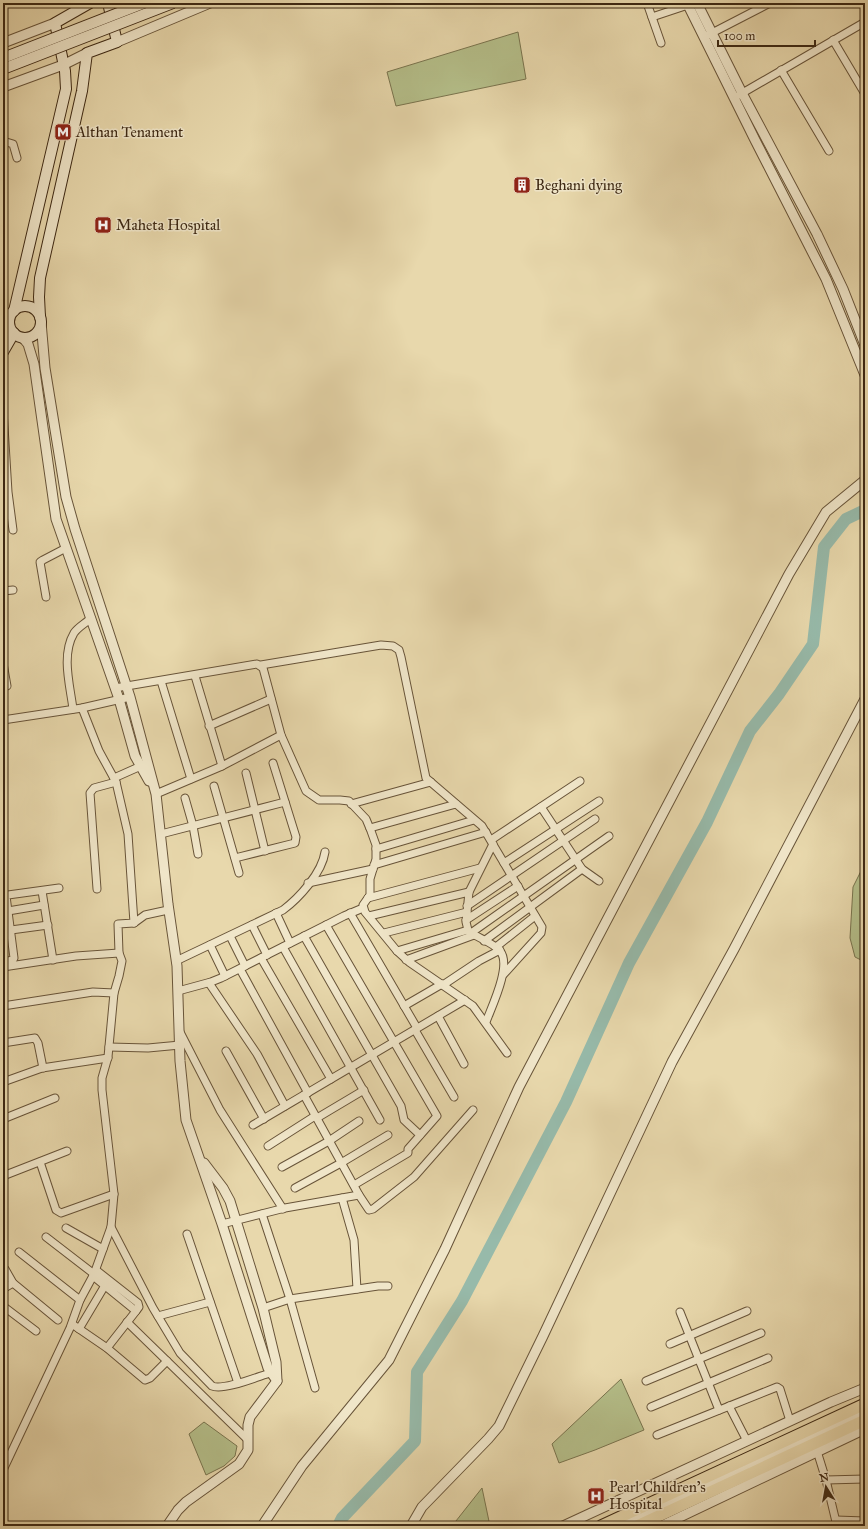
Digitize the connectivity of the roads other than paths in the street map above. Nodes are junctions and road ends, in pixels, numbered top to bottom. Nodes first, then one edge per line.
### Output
1 (91, 3) edge
2 (108, 3) edge
3 (144, 3) edge
4 (173, 3) edge
5 (210, 3) edge
6 (647, 3) edge
7 (770, 3) edge
8 (691, 4) edge
9 (652, 17) junction
10 (865, 22) edge
11 (54, 23) junction
12 (708, 35) junction
13 (833, 40) junction
14 (117, 42) junction
15 (3, 43) edge
16 (661, 43) dead end
17 (88, 53) junction
18 (3, 58) edge
19 (63, 65) junction
20 (3, 69) edge
21 (781, 70) junction
22 (3, 88) edge
23 (742, 93) junction
24 (865, 94) edge
25 (734, 98) junction
26 (3, 141) edge
27 (829, 151) dead end
28 (17, 158) dead end
29 (13, 313) junction
30 (41, 319) junction
31 (3, 331) edge
32 (19, 335) junction
33 (865, 345) edge
34 (3, 352) edge
35 (865, 375) edge
36 (3, 410) edge
37 (865, 480) edge
38 (13, 530) dead end
39 (66, 548) junction
40 (13, 590) dead end
41 (3, 591) edge
42 (46, 597) dead end
43 (91, 618) junction
44 (3, 665) edge
45 (261, 665) junction
46 (194, 676) junction
47 (161, 681) junction
48 (7, 686) dead end
49 (127, 686) junction
50 (115, 688) junction
51 (130, 697) junction
52 (119, 699) junction
53 (271, 699) junction
54 (865, 699) edge
55 (82, 708) junction
56 (74, 709) junction
57 (3, 720) edge
58 (209, 726) junction
59 (281, 735) junction
60 (273, 763) dead end
61 (141, 766) junction
62 (222, 766) junction
63 (246, 773) dead end
64 (191, 779) junction
65 (115, 780) junction
66 (580, 781) dead end
67 (431, 782) junction
68 (214, 786) dead end
69 (156, 794) junction
70 (185, 798) dead end
71 (599, 801) dead end
72 (285, 802) junction
73 (351, 804) junction
74 (456, 804) junction
75 (541, 807) junction
76 (255, 810) junction
77 (224, 818) junction
78 (595, 819) dead end
79 (474, 820) junction
80 (193, 826) junction
81 (370, 828) junction
82 (555, 829) junction
83 (486, 832) junction
84 (161, 834) junction
85 (609, 836) dead end
86 (563, 840) junction
87 (492, 842) junction
88 (376, 849) junction
89 (265, 850) junction
90 (325, 852) dead end
91 (198, 854) dead end
92 (234, 858) junction
93 (575, 859) junction
94 (504, 863) junction
95 (374, 867) junction
96 (480, 868) junction
97 (582, 869) junction
98 (239, 873) dead end
99 (511, 875) junction
100 (599, 881) dead end
101 (308, 884) junction
102 (518, 886) junction
103 (59, 888) dead end
104 (96, 889) dead end
105 (42, 890) junction
106 (469, 892) junction
107 (523, 896) junction
108 (368, 898) junction
109 (44, 905) junction
110 (530, 907) junction
111 (363, 908) junction
112 (467, 909) junction
113 (8, 910) junction
114 (168, 910) junction
115 (276, 913) junction
116 (350, 913) junction
117 (369, 916) junction
118 (535, 916) junction
119 (466, 920) junction
120 (134, 923) junction
121 (48, 925) junction
122 (252, 925) junction
123 (326, 925) junction
124 (8, 926) edge
125 (384, 933) junction
126 (471, 933) junction
127 (230, 936) junction
128 (304, 936) junction
129 (484, 941) junction
130 (290, 943) junction
131 (210, 945) junction
132 (283, 947) junction
133 (498, 949) junction
134 (398, 951) junction
135 (119, 953) junction
136 (264, 956) junction
137 (52, 960) junction
138 (406, 960) junction
139 (3, 962) edge
140 (176, 962) junction
141 (3, 967) edge
142 (243, 967) junction
143 (503, 975) junction
144 (225, 976) junction
145 (209, 983) junction
146 (442, 985) junction
147 (178, 991) junction
148 (114, 992) junction
149 (465, 1000) junction
150 (3, 1006) edge
151 (404, 1006) junction
152 (438, 1016) junction
153 (486, 1022) junction
154 (416, 1029) junction
155 (179, 1030) junction
156 (394, 1042) junction
157 (3, 1043) edge
158 (180, 1045) junction
159 (109, 1047) junction
160 (226, 1051) dead end
161 (507, 1053) dead end
162 (372, 1055) junction
163 (108, 1058) junction
164 (464, 1064) dead end
165 (351, 1067) junction
166 (43, 1068) junction
167 (331, 1079) junction
168 (3, 1082) edge
169 (364, 1090) junction
170 (306, 1094) junction
171 (454, 1097) dead end
172 (55, 1098) dead end
173 (285, 1106) junction
174 (473, 1110) dead end
175 (316, 1117) junction
176 (3, 1119) edge
177 (264, 1119) junction
178 (380, 1120) dead end
179 (359, 1121) dead end
180 (253, 1126) dead end
181 (388, 1135) dead end
182 (420, 1135) junction
183 (329, 1141) junction
184 (268, 1146) dead end
185 (67, 1152) dead end
186 (198, 1155) junction
187 (40, 1162) junction
188 (341, 1163) junction
189 (282, 1167) dead end
190 (3, 1176) edge
191 (354, 1185) junction
192 (295, 1188) dead end
193 (114, 1194) junction
194 (359, 1195) junction
195 (342, 1198) junction
196 (283, 1209) junction
197 (262, 1214) junction
198 (236, 1220) junction
199 (222, 1224) junction
200 (112, 1227) junction
201 (66, 1228) dead end
202 (187, 1234) dead end
203 (46, 1237) dead end
204 (103, 1249) junction
205 (19, 1252) dead end
206 (4, 1269) dead end
207 (94, 1274) junction
208 (13, 1283) junction
209 (107, 1283) junction
210 (388, 1286) dead end
211 (3, 1289) edge
212 (357, 1289) junction
213 (290, 1299) junction
214 (80, 1300) junction
215 (210, 1302) junction
216 (263, 1308) junction
217 (4, 1309) edge
218 (747, 1311) dead end
219 (680, 1312) dead end
220 (158, 1316) junction
221 (58, 1320) dead end
222 (127, 1322) junction
223 (72, 1324) junction
224 (80, 1329) junction
225 (36, 1331) dead end
226 (761, 1333) dead end
227 (689, 1336) junction
228 (670, 1344) dead end
229 (107, 1348) junction
230 (768, 1358) dead end
231 (699, 1360) junction
232 (166, 1361) junction
233 (270, 1373) junction
234 (277, 1381) junction
235 (646, 1381) dead end
236 (238, 1383) junction
237 (708, 1383) junction
238 (315, 1388) dead end
239 (865, 1388) edge
240 (865, 1404) edge
241 (729, 1406) junction
242 (651, 1407) dead end
243 (719, 1410) junction
244 (865, 1412) edge
245 (865, 1420) edge
246 (790, 1421) junction
247 (865, 1429) edge
248 (657, 1435) dead end
249 (248, 1440) junction
250 (747, 1441) junction
251 (816, 1451) junction
252 (3, 1470) edge
253 (865, 1479) edge
254 (826, 1480) junction
255 (865, 1521) edge
256 (837, 1523) edge
257 (167, 1526) edge
258 (262, 1526) edge
259 (410, 1526) edge
260 (563, 1526) edge
261 (601, 1526) edge
262 (619, 1526) edge
263 (637, 1526) edge
264 (661, 1526) edge

1 - 11 main road
2 - 14 main road
3 - 18 main road, bridge
4 - 20 main road, bridge
5 - 14 street
6 - 9 street
7 - 12 street
8 - 9 street
8 - 12 street
9 - 16 street
10 - 13 street
11 - 15 street
11 - 19 main road
12 - 23 street
12 - 25 street
13 - 21 street
13 - 24 street
14 - 17 main road
17 - 19 street
17 - 30 main road
19 - 22 street
19 - 29 main road
21 - 23 street
21 - 27 street
23 - 25 street
23 - 33 street
25 - 35 street
26 - 28 street
29 - 30 main road
29 - 31 main road
29 - 32 main road
30 - 32 main road
30 - 49 street
32 - 34 main road
32 - 39 street
36 - 38 street
37 - 258 street
39 - 42 street
39 - 43 street
40 - 41 street
43 - 50 street
43 - 56 street
44 - 48 street
45 - 46 street
45 - 53 street
45 - 67 street
46 - 47 street
46 - 58 street
47 - 49 street
47 - 64 street
49 - 50 street
49 - 51 street
50 - 52 street
51 - 52 street
51 - 69 street
52 - 55 street
52 - 61 street
53 - 58 street
53 - 59 street
54 - 259 street
55 - 56 street
55 - 65 street
56 - 57 street
58 - 62 street
59 - 62 street
59 - 73 street
60 - 72 street
61 - 65 street
61 - 69 street
62 - 64 street
63 - 76 street
64 - 69 street
65 - 104 street
65 - 120 street
66 - 75 street
67 - 73 street
67 - 74 street
68 - 77 street
69 - 84 street
70 - 80 street
71 - 82 street
72 - 76 street
72 - 89 street
73 - 81 street
74 - 79 street
74 - 81 street
75 - 82 street
75 - 87 street
76 - 77 street
76 - 89 street
77 - 80 street
77 - 92 street
78 - 86 street
79 - 83 street
79 - 88 street
80 - 84 street
80 - 91 street
81 - 88 street
82 - 86 street
82 - 94 street
83 - 87 street
83 - 95 street
84 - 114 street
85 - 93 street
86 - 93 street
86 - 99 street
87 - 94 street
87 - 96 street
88 - 95 street
89 - 92 street
90 - 101 street
92 - 98 street
93 - 97 street
93 - 107 street
94 - 99 street
95 - 101 street
95 - 108 street
96 - 106 street
96 - 108 street
97 - 100 street
97 - 110 street
99 - 102 street
99 - 112 street
101 - 115 street
102 - 107 street
102 - 119 street
103 - 105 street
105 - 109 street
105 - 113 street
106 - 112 street
106 - 117 street
107 - 110 street
107 - 126 street
108 - 111 street
109 - 113 street
109 - 121 street
110 - 118 street
110 - 129 street
111 - 116 street
111 - 117 street
112 - 119 street
112 - 125 street
113 - 124 street
114 - 120 street
114 - 140 street
115 - 122 street
115 - 130 street
116 - 123 street
116 - 151 street
117 - 125 street
118 - 133 street
118 - 143 street
119 - 126 street
120 - 135 street
121 - 124 street
121 - 137 street
122 - 127 street
122 - 136 street
123 - 128 street
123 - 156 street
124 - 139 street
125 - 134 street
126 - 129 street
126 - 134 street
126 - 138 street
127 - 131 street
127 - 142 street
128 - 130 street
128 - 162 street
129 - 133 street
130 - 132 street
131 - 140 street
131 - 144 street
132 - 136 street
132 - 165 street
133 - 143 street
133 - 146 street
134 - 138 street
135 - 137 street
135 - 148 street
136 - 142 street
136 - 167 street
137 - 141 street
138 - 146 street
140 - 147 street
142 - 144 street
142 - 170 street
143 - 153 street
144 - 145 street
145 - 147 street
145 - 173 street
146 - 149 street
146 - 151 street
147 - 155 street
148 - 150 street
148 - 159 street
149 - 152 street
149 - 153 street
151 - 154 street
152 - 154 street
152 - 164 street
153 - 161 street
154 - 156 street
154 - 171 street
155 - 158 street
155 - 196 street
156 - 162 street
156 - 182 street
157 - 166 street
158 - 159 street
158 - 186 street
159 - 163 street
160 - 177 street
162 - 165 street
162 - 182 street
163 - 166 street
163 - 193 street
165 - 167 street
165 - 169 street
166 - 168 street
167 - 170 street
169 - 175 street
169 - 178 street
170 - 173 street
170 - 175 street
172 - 176 street
173 - 177 street
174 - 194 street
175 - 183 street
175 - 184 street
177 - 180 street
179 - 183 street
181 - 188 street
182 - 191 street
183 - 188 street
183 - 189 street
185 - 187 street
186 - 198 street
186 - 199 street
187 - 190 street
187 - 193 street
188 - 191 street
188 - 192 street
191 - 194 street
193 - 200 street
194 - 195 street
195 - 196 street
195 - 212 street
196 - 197 street
197 - 198 street
197 - 213 street
198 - 199 street
198 - 216 street
199 - 233 street
200 - 204 street
200 - 220 street
201 - 204 street
202 - 215 street
203 - 207 street
204 - 207 street
205 - 214 street
206 - 208 street
207 - 209 street
207 - 214 street
208 - 211 street
208 - 221 street
209 - 222 street
209 - 224 street
210 - 212 street
212 - 213 street
213 - 216 street
213 - 238 street
214 - 223 street
215 - 220 street
215 - 236 street
216 - 234 street
217 - 225 street
218 - 227 street
219 - 227 street
220 - 236 street
222 - 229 street
222 - 232 street
223 - 224 street
223 - 252 street
224 - 229 street
226 - 231 street
227 - 228 street
227 - 231 street
229 - 232 street
230 - 237 street
231 - 235 street
231 - 237 street
232 - 249 street
233 - 234 street
233 - 236 street
234 - 249 street
237 - 242 street
237 - 243 street
239 - 246 street
240 - 261 main road
241 - 243 street
241 - 246 street
241 - 250 street
243 - 248 street
244 - 262 main road
245 - 263 main road
246 - 250 street
247 - 251 street
249 - 257 street
250 - 260 street
251 - 254 street
251 - 264 street
253 - 254 street
254 - 256 street
255 - 256 street

